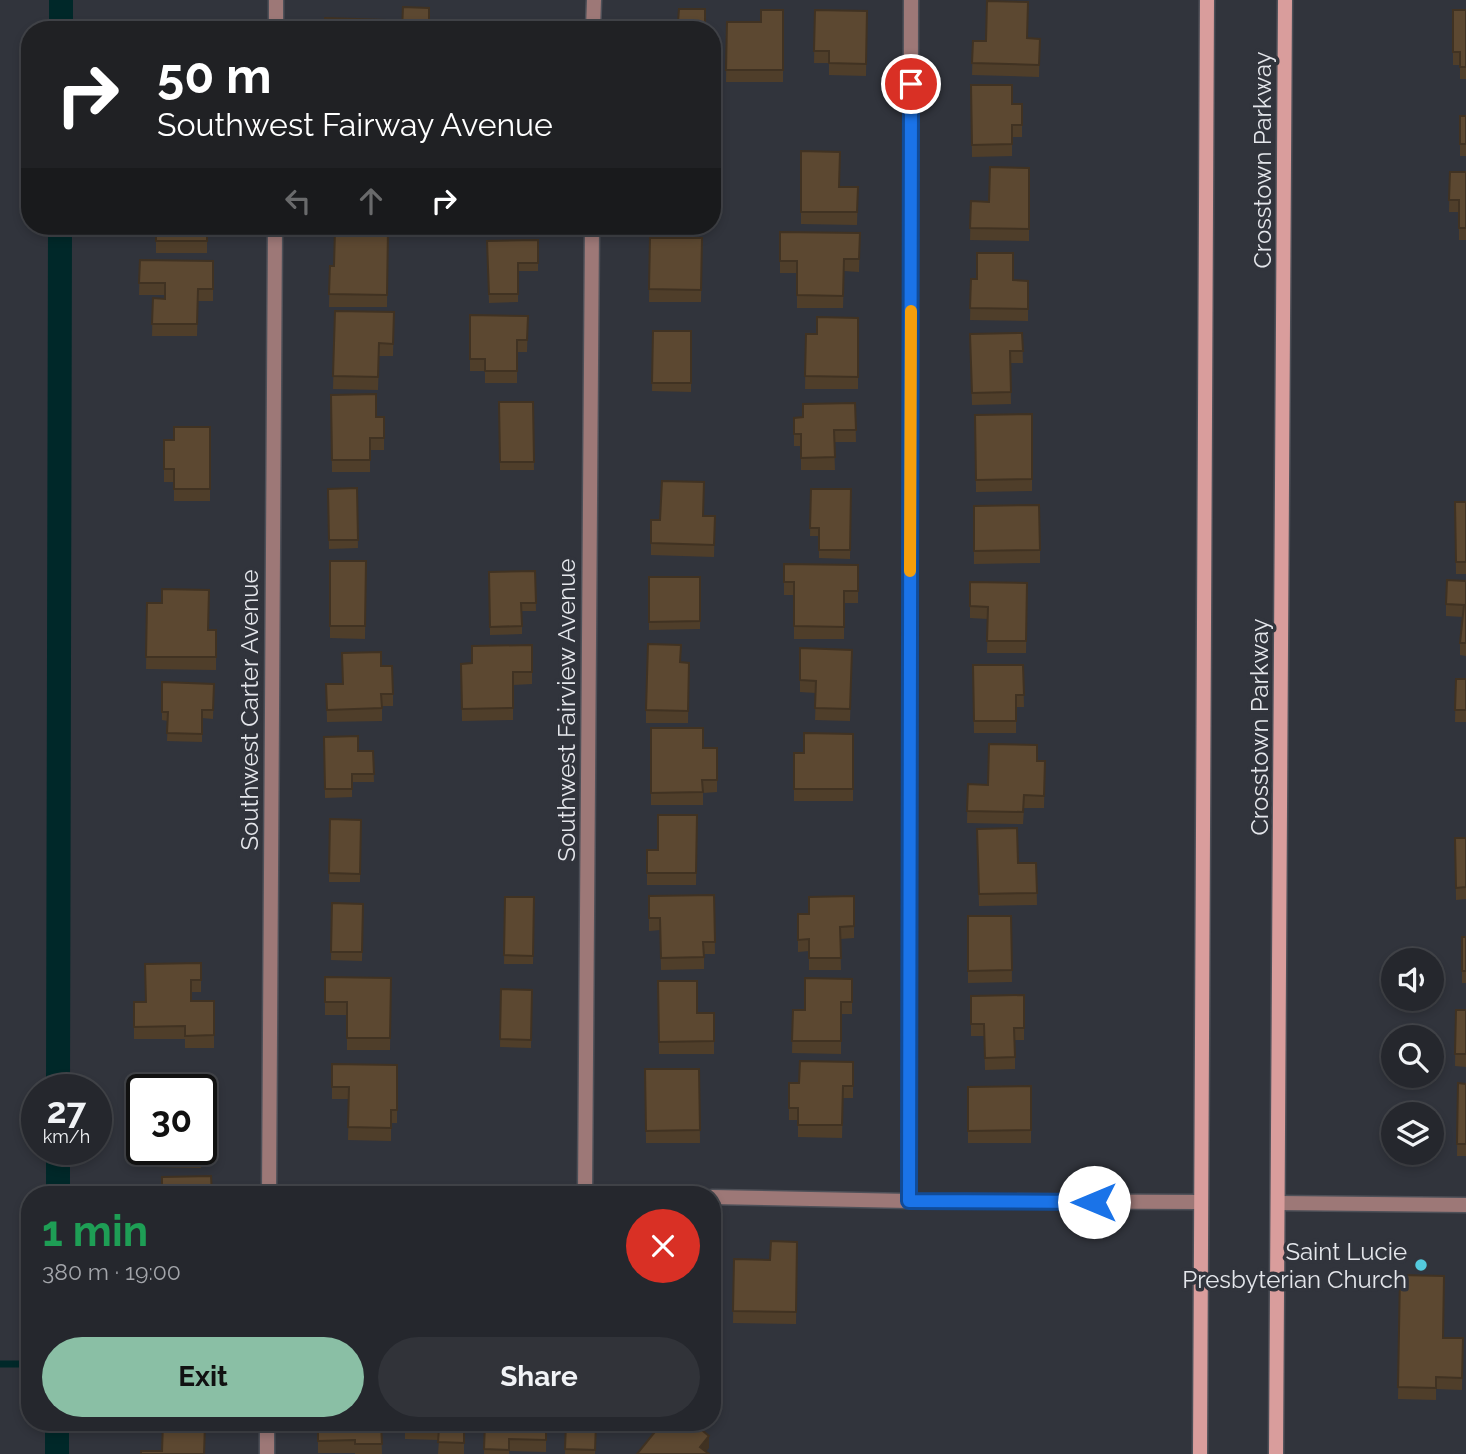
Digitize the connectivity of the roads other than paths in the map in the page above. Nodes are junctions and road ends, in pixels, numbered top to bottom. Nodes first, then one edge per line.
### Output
1 (276, 0) edge
2 (594, 0) edge
3 (911, 0) edge
4 (1207, 0) edge
5 (1285, 0) edge
6 (276, 21) edge
7 (593, 21) edge
8 (275, 235) edge
9 (592, 235) edge
10 (269, 1186) edge
11 (585, 1186) edge
12 (721, 1196) edge
13 (909, 1201) junction
14 (1200, 1202) junction
15 (1279, 1203) junction
16 (1466, 1205) edge
17 (267, 1431) edge
18 (267, 1454) edge
19 (1200, 1454) edge
20 (1276, 1454) edge

1 - 6 street
2 - 7 street
3 - 13 street
4 - 14 main road
5 - 15 main road, Crosstown Parkway
8 - 10 street, Southwest Carter Avenue
9 - 11 street, Southwest Fairview Avenue
12 - 13 street
13 - 14 street
14 - 19 main road
15 - 16 street
15 - 20 main road, Crosstown Parkway
17 - 18 street

